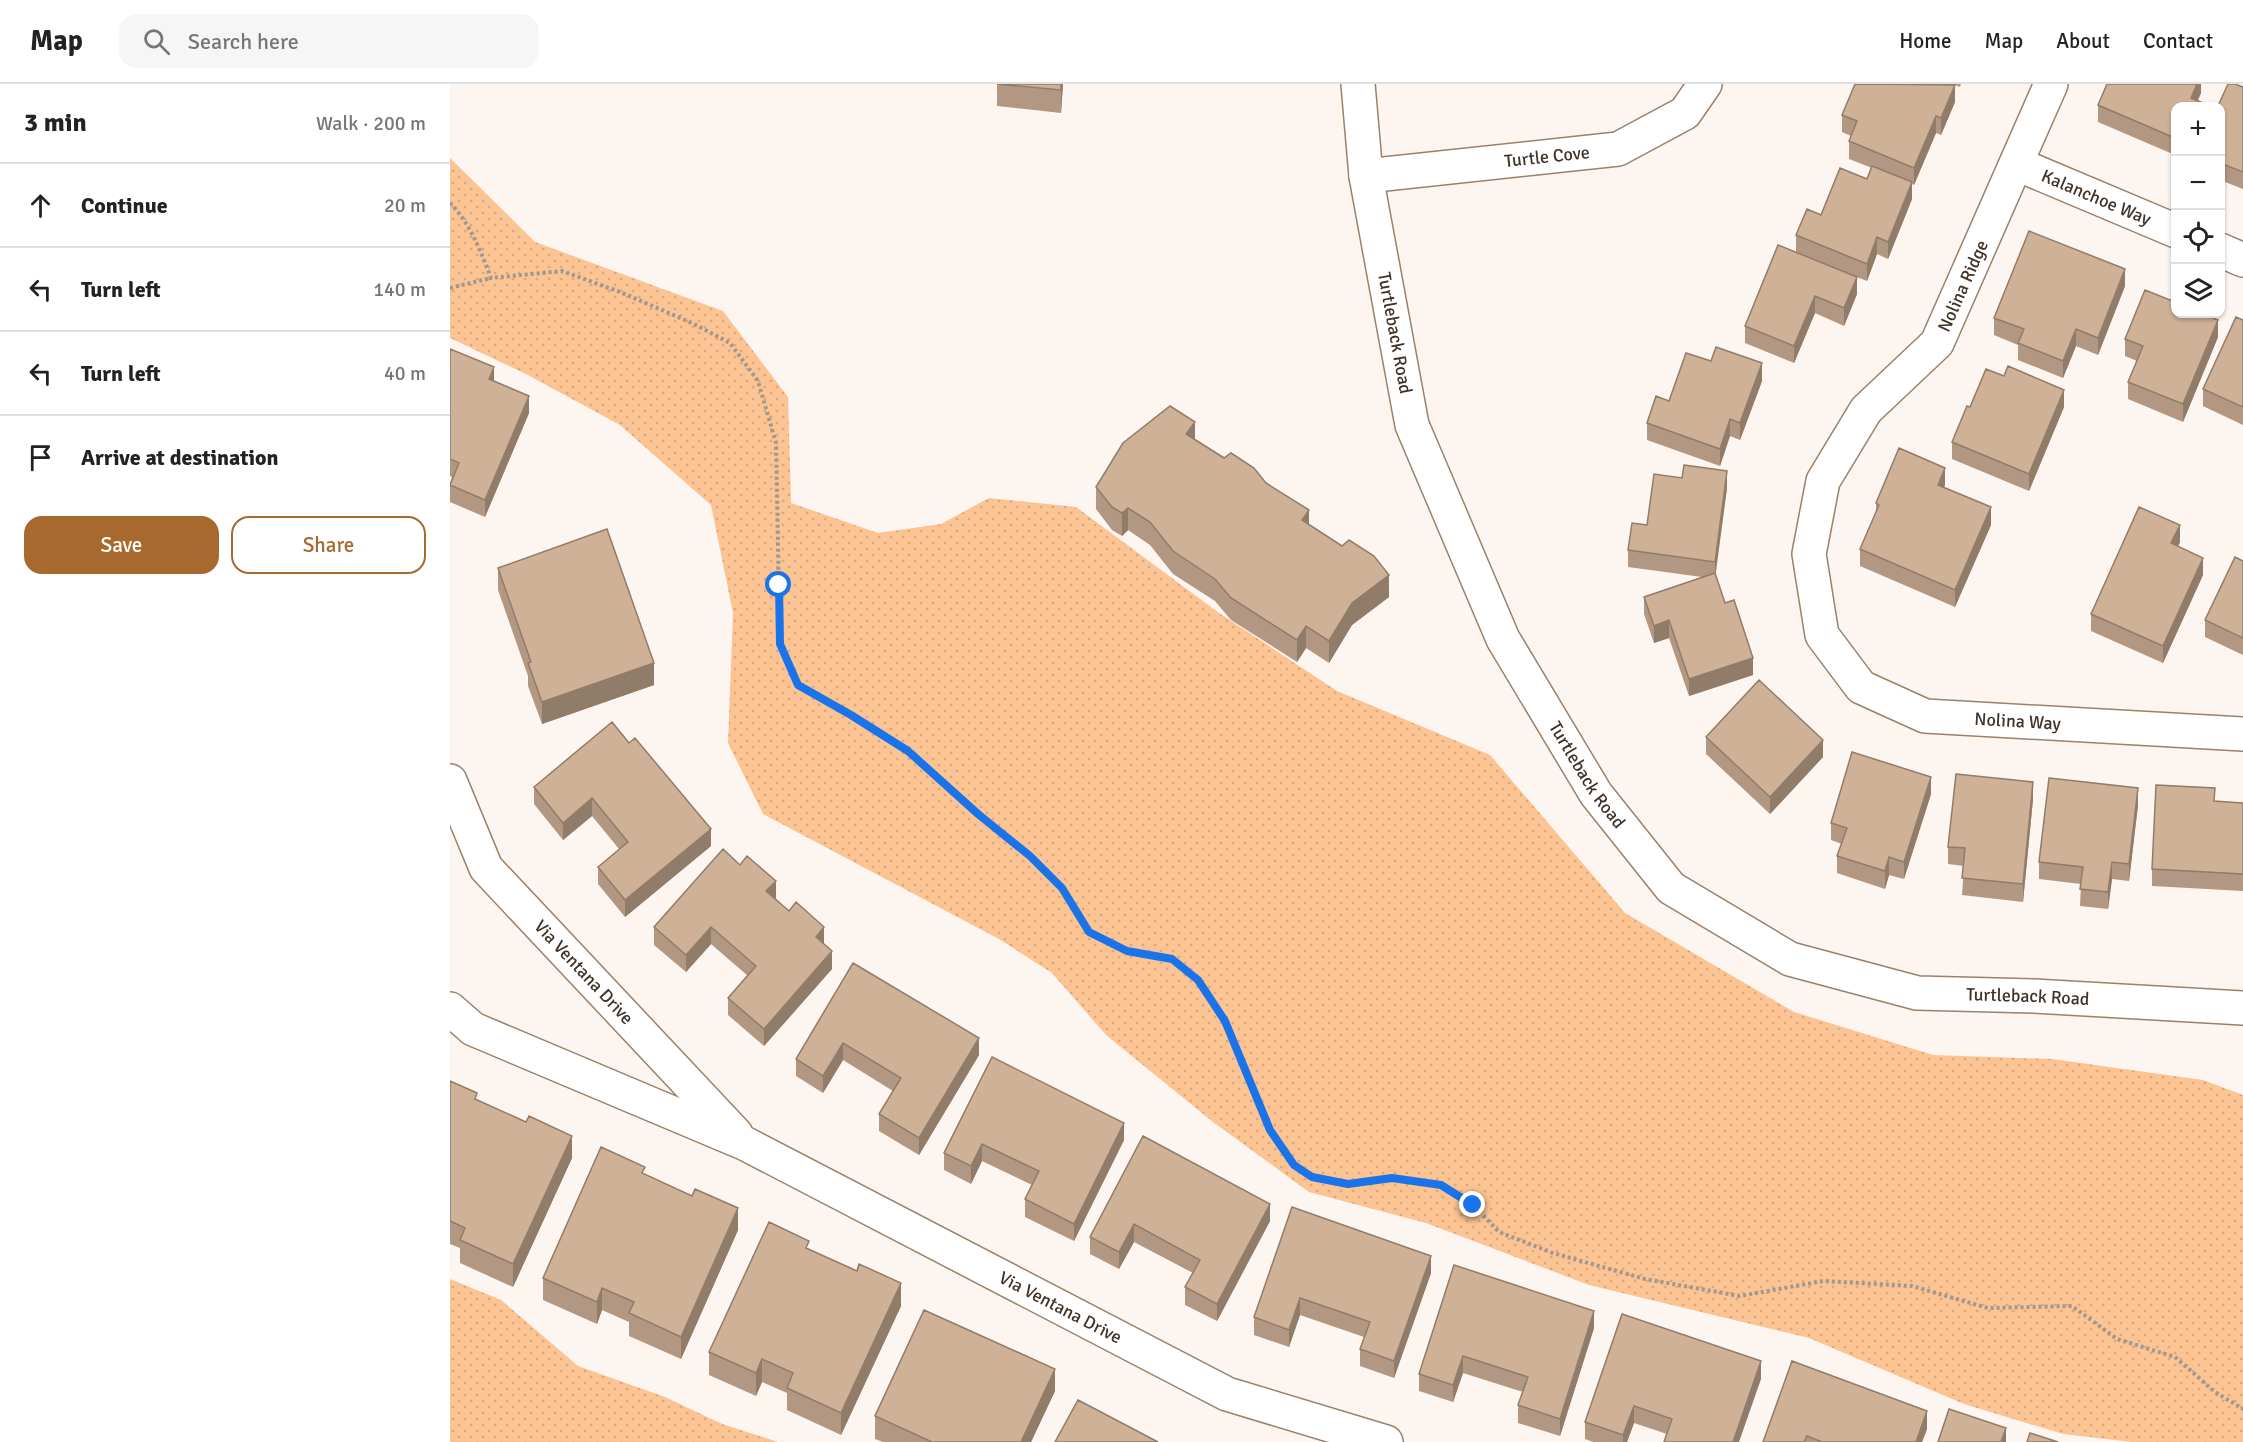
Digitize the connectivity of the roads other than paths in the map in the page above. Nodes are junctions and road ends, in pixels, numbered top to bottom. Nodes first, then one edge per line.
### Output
1 (1358, 84) edge
2 (1705, 84) edge
3 (2051, 84) edge
4 (2017, 164) junction
5 (1366, 176) junction
6 (2171, 229) edge
7 (2225, 252) edge
8 (2243, 260) edge
9 (1822, 635) joint
10 (2243, 734) edge
11 (450, 780) edge
12 (2243, 1008) edge
13 (450, 1009) edge
14 (746, 1144) junction
15 (1386, 1442) edge

1 - 5 street, Turtleback Road
2 - 5 street, Turtle Cove
3 - 4 street, Nolina Ridge
4 - 6 street, Kalanchoe Way
4 - 9 street, Nolina Ridge
5 - 12 street, Turtleback Road
7 - 8 street
9 - 10 street, Nolina Way
11 - 14 street, Via Ventana Drive
13 - 14 street, Via Ventana Drive
14 - 15 street, Via Ventana Drive

